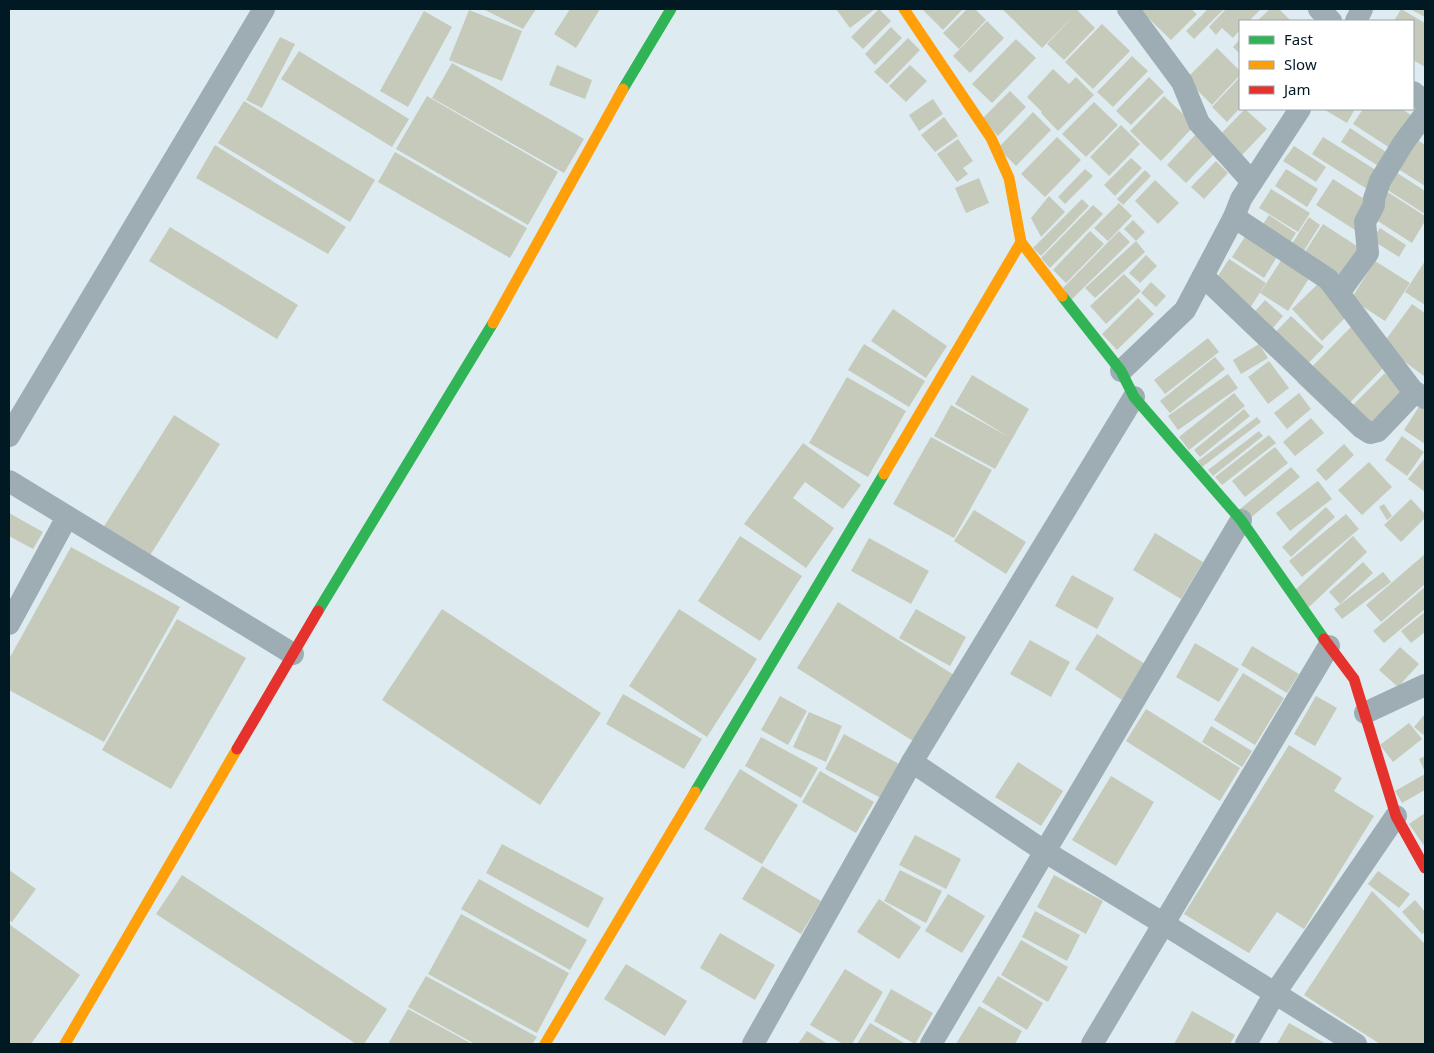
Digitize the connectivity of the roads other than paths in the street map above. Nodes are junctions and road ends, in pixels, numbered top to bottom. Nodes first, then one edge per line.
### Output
1 (264, 9) edge
2 (671, 9) edge
3 (904, 9) edge
4 (1128, 9) edge
5 (1319, 9) edge
6 (1330, 20) edge
7 (1414, 93) edge
8 (1425, 102) edge
9 (1299, 110) edge
10 (1425, 114) edge
11 (1252, 182) junction
12 (1234, 217) junction
13 (1021, 242) junction
14 (1203, 276) junction
15 (1339, 293) junction
16 (1121, 371) junction
17 (1420, 395) edge
18 (1134, 397) junction
19 (9, 436) edge
20 (9, 480) edge
21 (67, 517) junction
22 (1241, 520) junction
23 (9, 624) edge
24 (1329, 646) junction
25 (293, 654) junction
26 (1425, 685) edge
27 (1365, 713) junction
28 (912, 762) junction
29 (1396, 816) junction
30 (1044, 851) junction
31 (1425, 868) edge
32 (1164, 924) junction
33 (1275, 993) junction
34 (65, 1044) edge
35 (545, 1044) edge
36 (753, 1044) edge
37 (931, 1044) edge
38 (1092, 1044) edge
39 (1246, 1044) edge
40 (1356, 1044) edge

1 - 19 street
2 - 25 street
3 - 13 street
4 - 11 street
5 - 6 street
7 - 8 street
9 - 11 street
10 - 15 street
11 - 12 street
12 - 14 street
12 - 15 street
13 - 16 street
13 - 35 street
14 - 16 street
14 - 17 street
15 - 17 street
16 - 18 street
18 - 22 street
18 - 28 street
20 - 21 street
21 - 23 street
21 - 25 street
22 - 24 street
22 - 30 street
24 - 27 street
24 - 32 street
25 - 34 street
26 - 27 street
27 - 29 street
28 - 30 street
28 - 36 street
29 - 31 street
29 - 33 street
30 - 32 street
30 - 37 street
32 - 33 street
32 - 38 street
33 - 39 street
33 - 40 street

